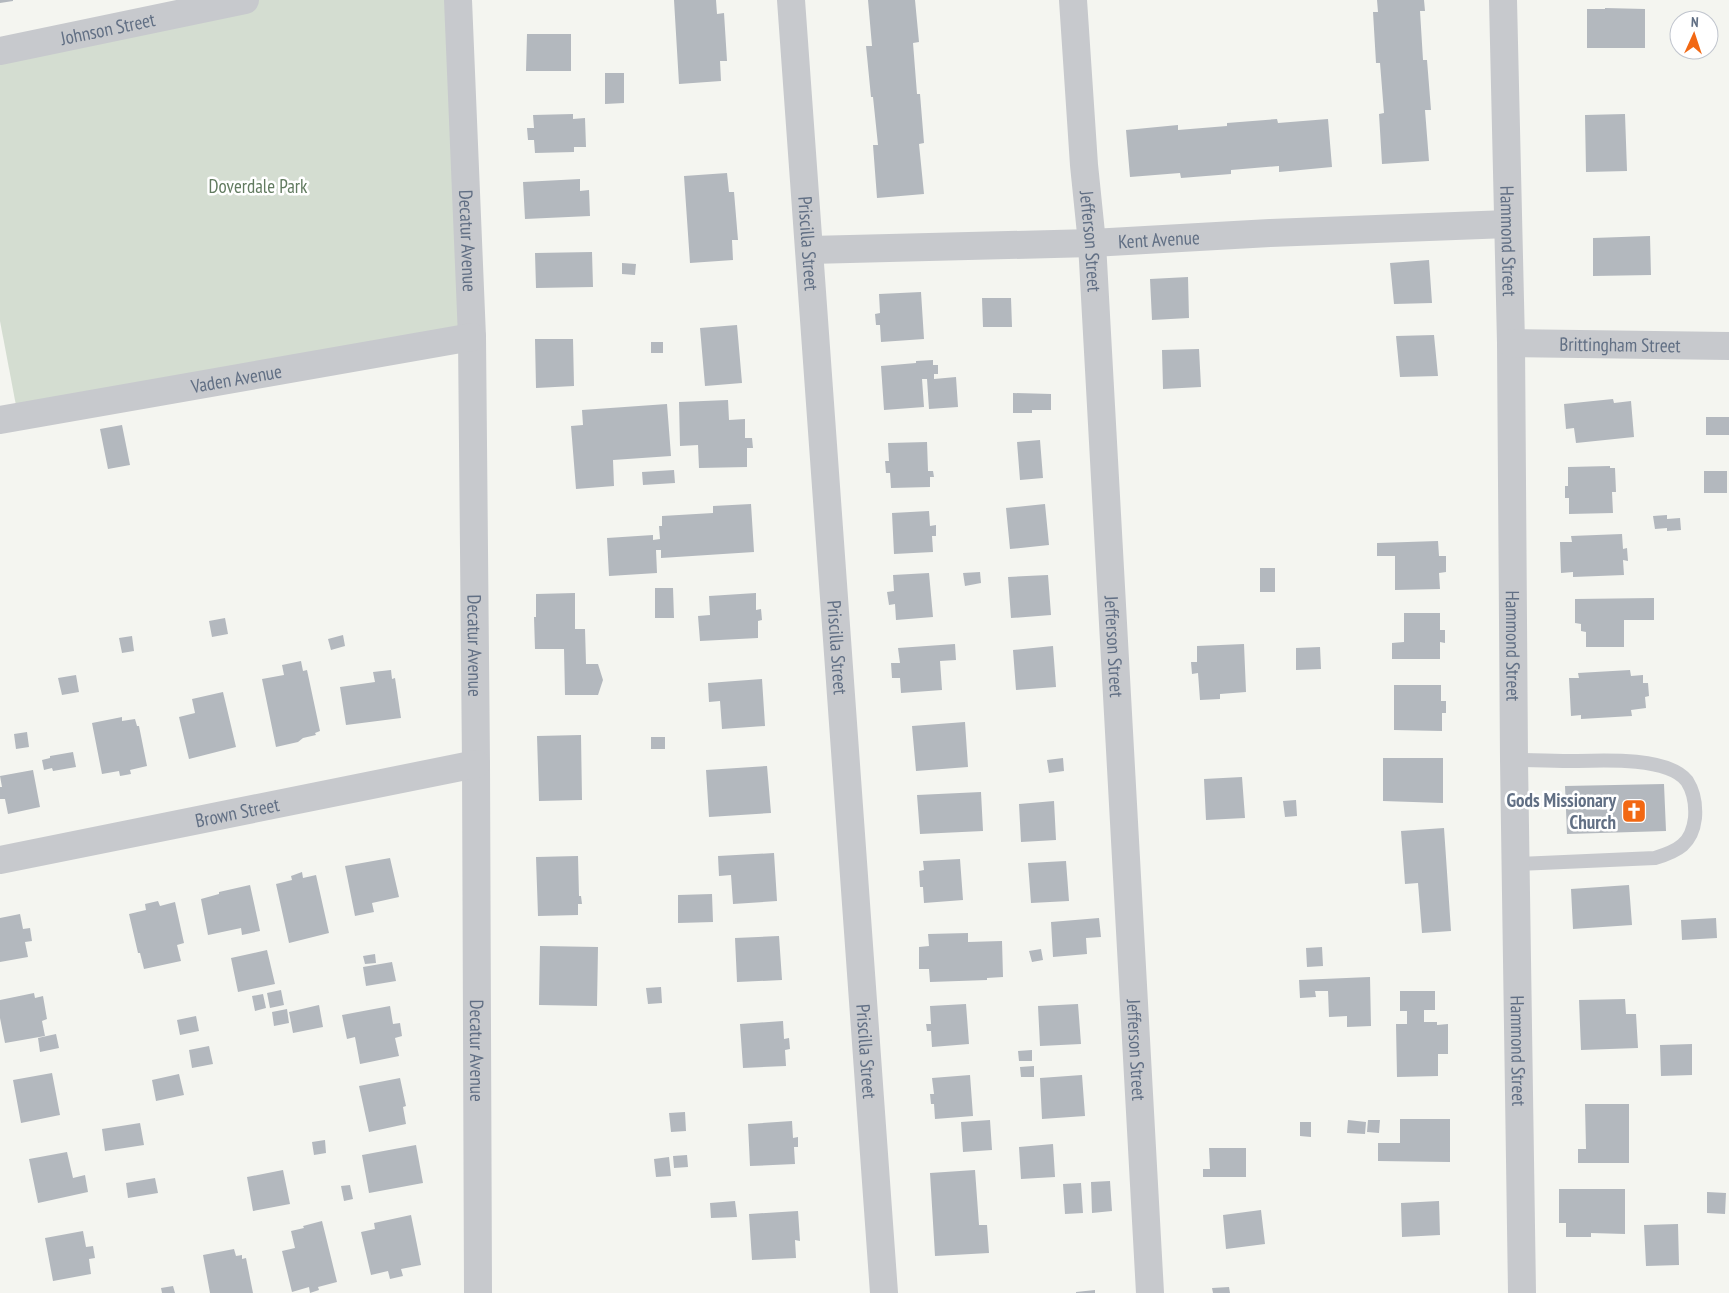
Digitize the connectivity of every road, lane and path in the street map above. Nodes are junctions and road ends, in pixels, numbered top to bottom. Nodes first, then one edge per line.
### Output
1 (245, 0) edge
2 (458, 0) edge
3 (791, 0) edge
4 (1073, 0) edge
5 (1503, 0) edge
6 (181, 6) edge
7 (0, 52) edge
8 (1508, 224) junction
9 (1092, 243) junction
10 (810, 250) junction
11 (472, 337) junction
12 (1511, 343) junction
13 (1729, 346) edge
14 (0, 420) edge
15 (1514, 760) junction
16 (476, 764) junction
17 (0, 860) edge
18 (1517, 864) junction
19 (478, 1293) edge
20 (881, 1293) edge
21 (1150, 1293) edge
22 (1522, 1293) edge

1 - 6 street, Johnson Street
2 - 11 street, Decatur Avenue
3 - 10 street, Priscilla Street
4 - 9 street, Jefferson Street
5 - 8 street, Hammond Street
6 - 7 street, Johnson Street
8 - 9 street, Kent Avenue
8 - 12 street, Hammond Street
9 - 10 street, Kent Avenue
9 - 21 street, Jefferson Street
10 - 20 street, Priscilla Street
11 - 14 street, Vaden Avenue
11 - 16 street, Decatur Avenue
12 - 13 street, Brittingham Street
12 - 15 street, Hammond Street
15 - 18 street, Hammond Street
15 - 18 lane
16 - 17 street, Brown Street
16 - 19 street, Decatur Avenue
18 - 22 street, Hammond Street

